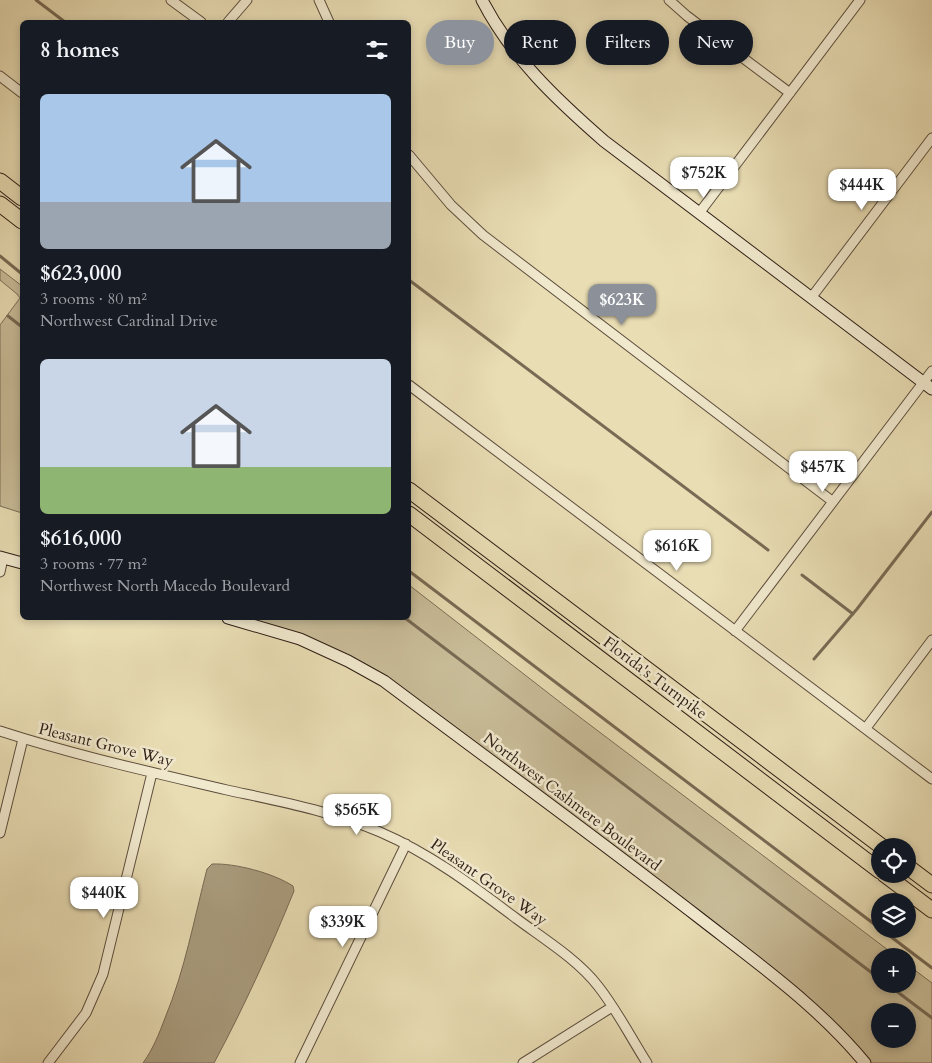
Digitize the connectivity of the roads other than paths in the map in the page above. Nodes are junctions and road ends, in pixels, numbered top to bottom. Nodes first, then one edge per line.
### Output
1 (171, 0) edge
2 (247, 0) edge
3 (319, 0) edge
4 (482, 0) edge
5 (669, 0) edge
6 (860, 0) edge
7 (198, 20) edge
8 (230, 20) edge
9 (328, 20) edge
10 (0, 76) edge
11 (20, 91) edge
12 (790, 94) junction
13 (932, 138) edge
14 (411, 157) edge
15 (0, 181) edge
16 (20, 196) edge
17 (0, 204) edge
18 (700, 212) junction
19 (20, 220) edge
20 (811, 298) junction
21 (932, 371) edge
22 (928, 385) edge
23 (411, 387) edge
24 (411, 492) edge
25 (832, 501) junction
26 (411, 516) edge
27 (2, 557) edge
28 (20, 562) edge
29 (0, 572) edge
30 (235, 620) edge
31 (735, 631) junction
32 (932, 640) edge
33 (866, 728) junction
34 (0, 731) edge
35 (23, 739) junction
36 (152, 773) junction
37 (932, 778) edge
38 (0, 833) edge
39 (871, 838) edge
40 (406, 844) junction
41 (871, 864) edge
42 (916, 872) edge
43 (896, 883) edge
44 (932, 885) edge
45 (932, 910) edge
46 (612, 1007) junction
47 (48, 1063) edge
48 (300, 1063) edge
49 (523, 1063) edge
50 (647, 1063) edge
51 (865, 1063) edge

1 - 7 street
2 - 8 street
3 - 9 street
4 - 18 street
5 - 12 street
6 - 12 street
10 - 11 street
12 - 18 street
13 - 20 street
14 - 25 street
15 - 16 highway
17 - 19 highway
18 - 20 street
20 - 22 street
21 - 22 street
22 - 25 street
23 - 31 street
24 - 39 highway, Florida's Turnpike
25 - 31 street
26 - 41 highway, Florida's Turnpike
27 - 28 street
27 - 29 street
30 - 51 street, Northwest Cashmere Boulevard
31 - 33 street
32 - 33 street
33 - 37 street
34 - 35 street, Pleasant Grove Way
35 - 36 street, Pleasant Grove Way
35 - 38 street
36 - 40 street, Pleasant Grove Way
36 - 47 street
40 - 46 street, Pleasant Grove Way
40 - 48 street
42 - 44 highway
43 - 45 highway
46 - 49 street
46 - 50 street, Pleasant Grove Way

